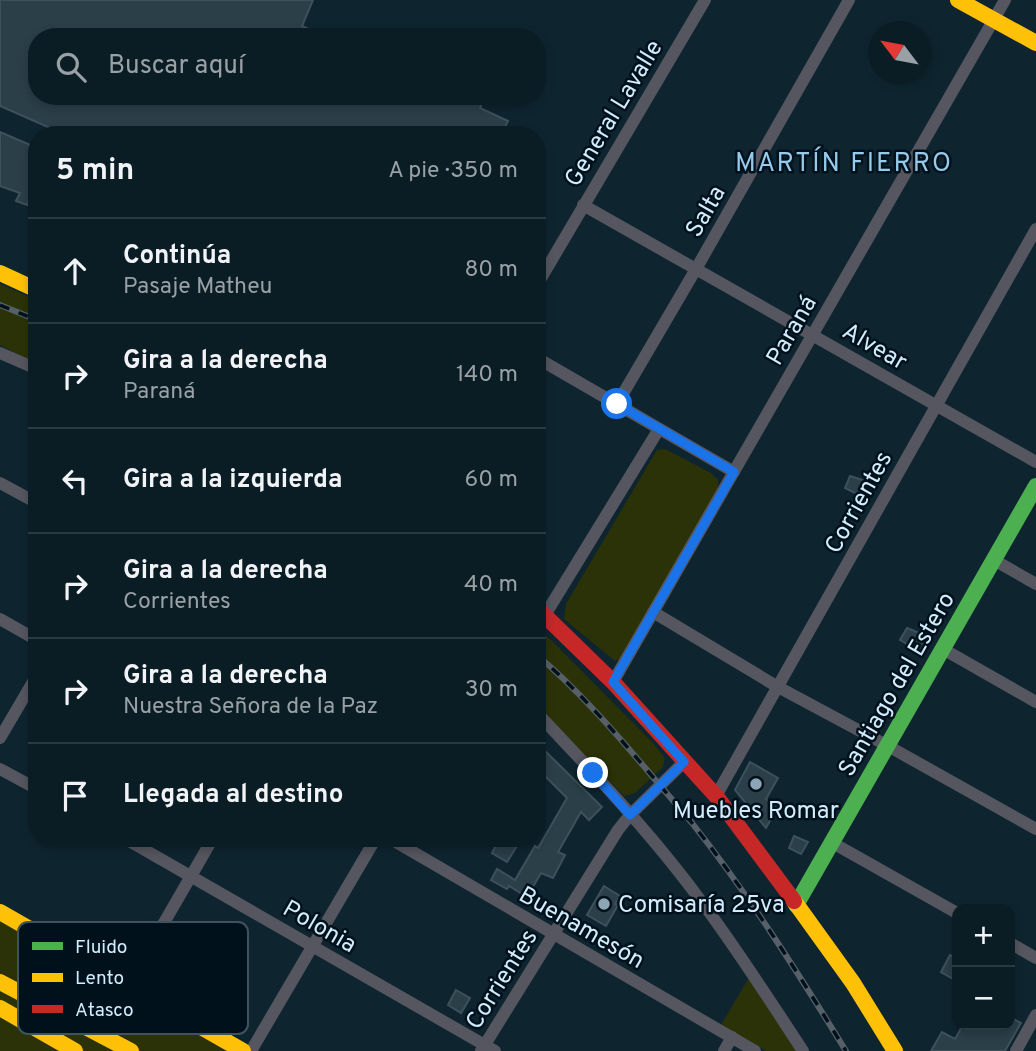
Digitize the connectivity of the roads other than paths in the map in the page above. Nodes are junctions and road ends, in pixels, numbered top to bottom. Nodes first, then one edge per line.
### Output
1 (705, 0) edge
2 (849, 0) edge
3 (958, 0) edge
4 (1005, 0) edge
5 (994, 19) junction
6 (1036, 43) edge
7 (583, 205) junction
8 (1036, 229) edge
9 (546, 269) edge
10 (696, 269) junction
11 (0, 273) edge
12 (28, 286) edge
13 (812, 335) junction
14 (0, 353) edge
15 (546, 363) edge
16 (28, 365) edge
17 (617, 404) junction
18 (937, 405) junction
19 (659, 429) junction
20 (1036, 461) edge
21 (734, 472) junction
22 (0, 483) edge
23 (1036, 486) edge
24 (28, 498) edge
25 (994, 560) junction
26 (1036, 584) edge
27 (546, 603) edge
28 (653, 612) junction
29 (546, 616) edge
30 (0, 619) edge
31 (28, 635) edge
32 (943, 649) junction
33 (613, 682) junction
34 (778, 687) junction
35 (28, 690) edge
36 (1036, 702) edge
37 (546, 723) edge
38 (0, 738) edge
39 (888, 746) junction
40 (684, 762) junction
41 (0, 769) edge
42 (28, 784) edge
43 (716, 796) junction
44 (630, 815) junction
45 (1036, 830) edge
46 (831, 842) junction
47 (140, 847) edge
48 (209, 847) edge
49 (371, 847) edge
50 (404, 847) edge
51 (192, 876) junction
52 (796, 905) junction
53 (952, 911) edge
54 (0, 912) edge
55 (18, 922) edge
56 (165, 922) edge
57 (554, 935) junction
58 (313, 946) junction
59 (1015, 946) edge
60 (1036, 958) edge
61 (0, 982) edge
62 (18, 991) edge
63 (0, 1008) edge
64 (1036, 1016) edge
65 (18, 1018) edge
66 (45, 1034) edge
67 (99, 1034) edge
68 (213, 1034) edge
69 (732, 1037) junction
70 (487, 1049) edge
71 (75, 1051) edge
72 (131, 1051) edge
73 (243, 1051) edge
74 (251, 1051) edge
75 (724, 1051) edge
76 (755, 1051) edge
77 (803, 1051) edge
78 (895, 1051) edge
79 (1016, 1051) edge

1 - 7 street, General Lavalle
2 - 10 street, Salta
3 - 5 main road
4 - 5 street, Paraná
5 - 6 main road
5 - 13 street, Paraná
7 - 9 street, General Lavalle
7 - 10 street, Alvear
8 - 18 street, Corrientes
10 - 13 street, Alvear
10 - 17 street, Salta
11 - 12 main road
13 - 18 street, Alvear
13 - 21 street, Paraná
14 - 16 street
15 - 17 street
17 - 19 street
18 - 20 street, Alvear
18 - 34 street, Corrientes
19 - 21 street
19 - 27 street
21 - 28 street, Paraná
22 - 24 street
23 - 25 main road, Santiago del Estero
25 - 26 street
25 - 32 main road, Santiago del Estero
28 - 33 street, Paraná
28 - 34 street
29 - 33 main road
30 - 31 street
32 - 36 street
32 - 39 main road, Santiago del Estero
33 - 40 main road
34 - 39 street
34 - 43 street, Corrientes
35 - 38 street
37 - 44 street
39 - 45 street
39 - 46 main road, Santiago del Estero
40 - 43 main road
40 - 44 street, Corrientes
41 - 42 street
43 - 52 main road
44 - 57 street, Corrientes
44 - 77 street
46 - 52 main road, Santiago del Estero
46 - 53 street
47 - 51 street, Polonia
48 - 51 street
49 - 58 street
50 - 57 street, Buenamesón
51 - 56 street
51 - 58 street, Polonia
52 - 78 main road
54 - 55 main road
57 - 69 street, Buenamesón
57 - 70 street, Corrientes
58 - 70 street, Polonia
58 - 74 street
59 - 60 street
61 - 62 main road
63 - 65 main road
64 - 79 street
66 - 71 main road
67 - 72 main road
68 - 73 main road
69 - 75 street
69 - 76 street, Buenamesón

